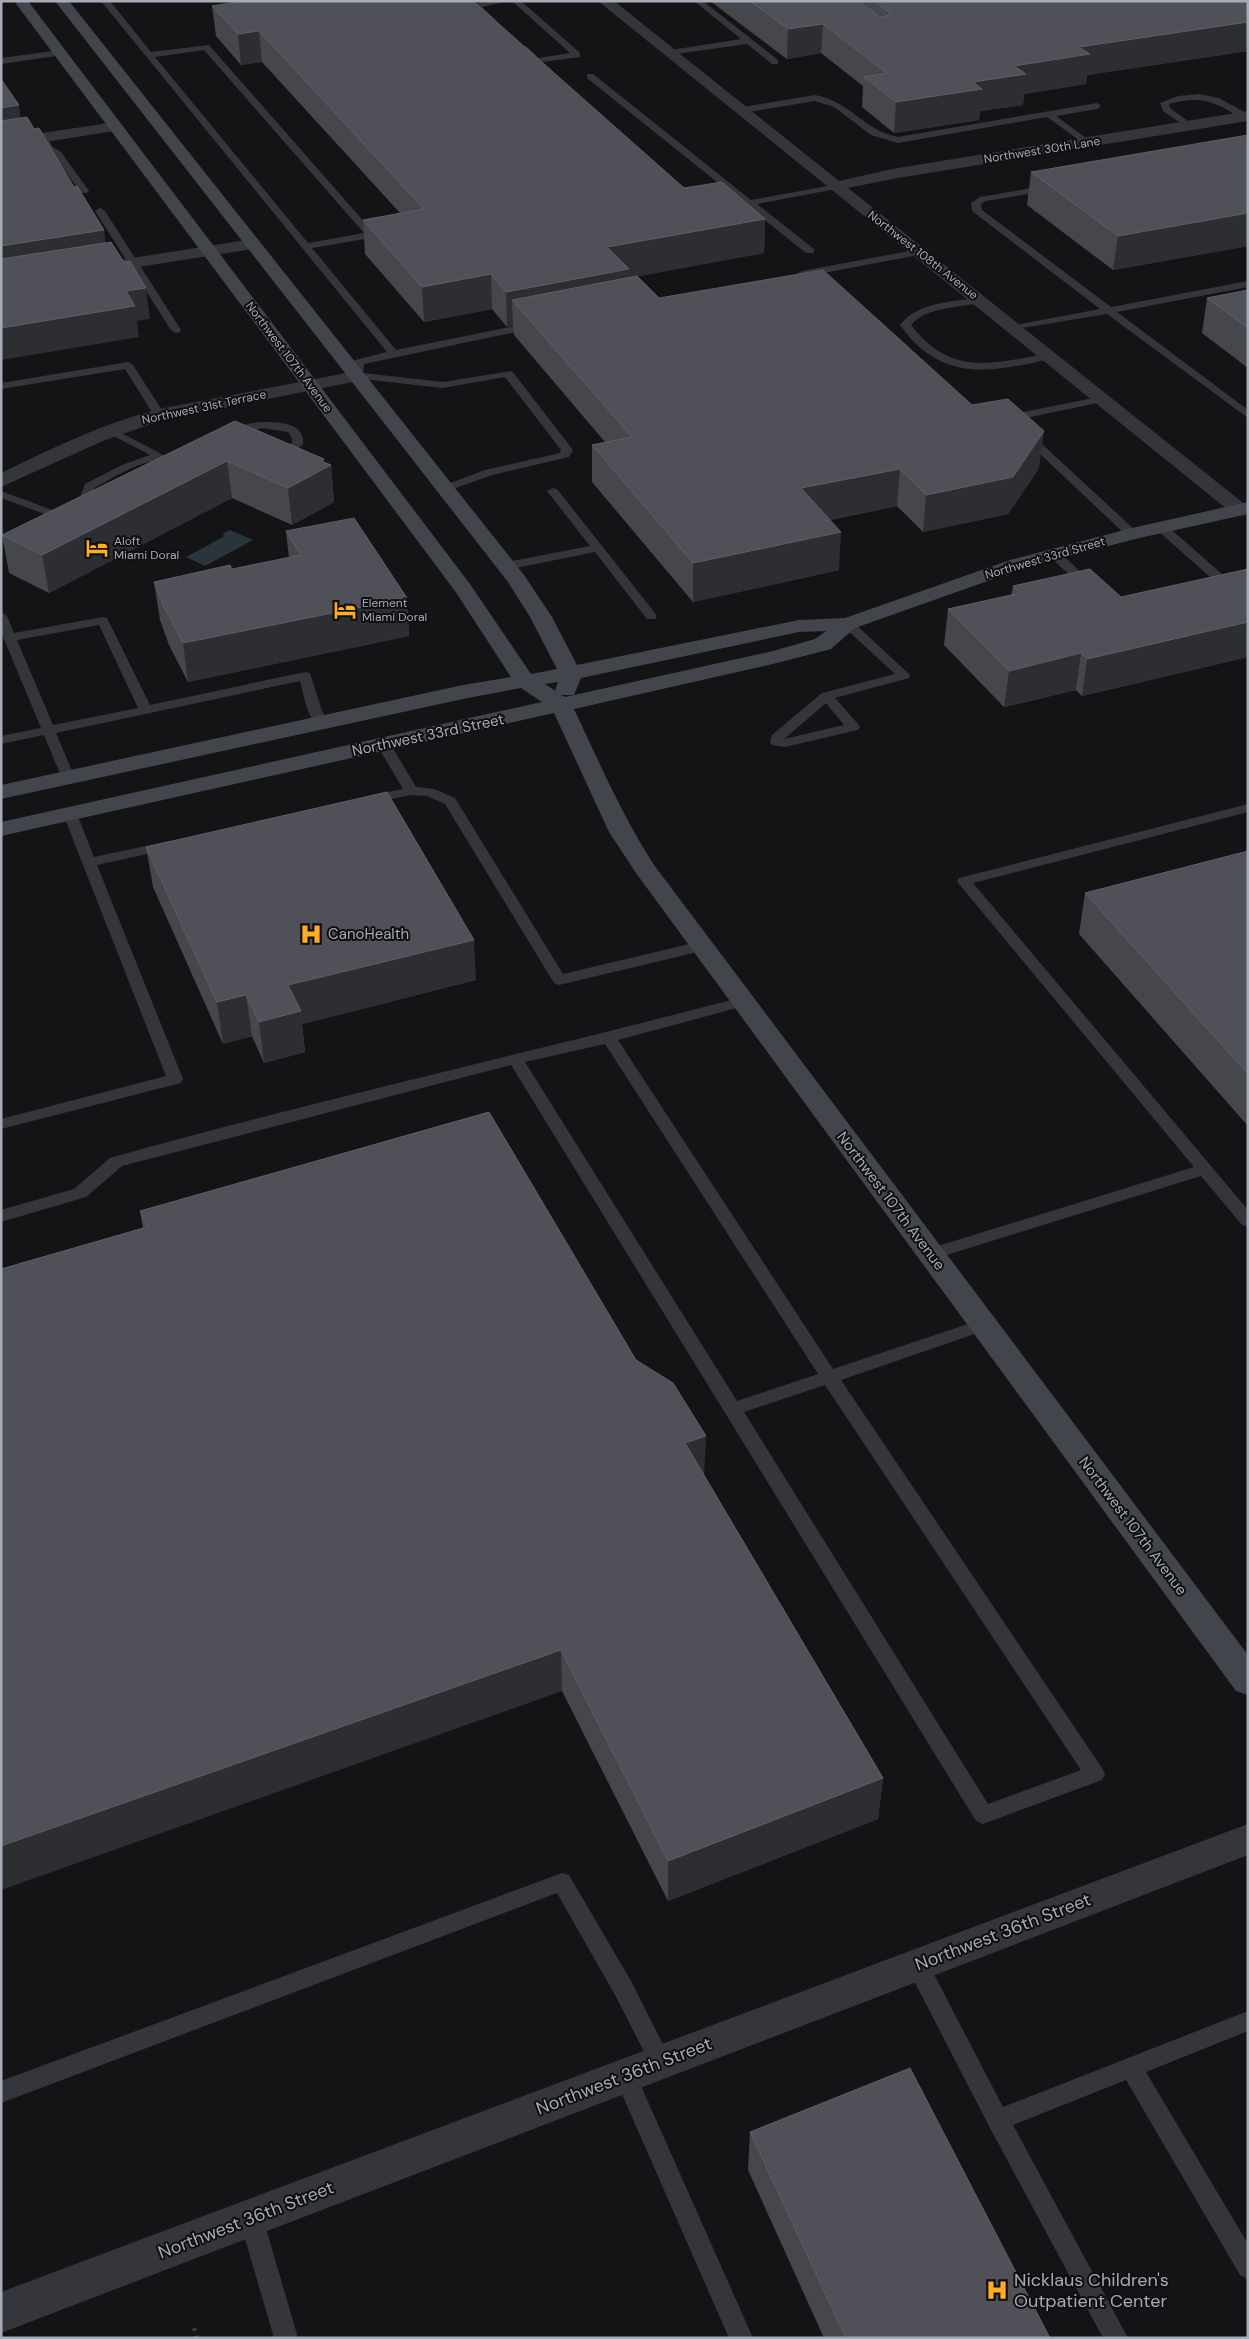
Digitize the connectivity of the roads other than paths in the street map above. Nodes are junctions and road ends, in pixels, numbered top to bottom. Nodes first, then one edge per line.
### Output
1 (21, 1) edge
2 (62, 1) edge
3 (105, 1) edge
4 (504, 1) edge
5 (516, 1) edge
6 (605, 1) edge
7 (698, 1) edge
8 (496, 24) edge
9 (748, 41) junction
10 (517, 42) edge
11 (60, 53) junction
12 (671, 53) junction
13 (149, 56) junction
14 (1, 61) edge
15 (776, 62) dead end
16 (590, 76) dead end
17 (1097, 106) dead end
18 (742, 110) junction
19 (1048, 114) junction
20 (1247, 116) edge
21 (156, 121) junction
22 (1189, 126) junction
23 (116, 127) junction
24 (43, 138) junction
25 (1087, 143) junction
26 (1, 144) edge
27 (836, 186) junction
28 (1061, 186) edge
29 (84, 191) dead end
30 (748, 202) junction
31 (100, 211) dead end
32 (253, 244) junction
33 (306, 246) junction
34 (209, 250) junction
35 (810, 251) dead end
36 (920, 252) junction
37 (134, 263) junction
38 (77, 272) edge
39 (794, 276) edge
40 (1248, 284) edge
41 (980, 300) junction
42 (1108, 310) junction
43 (546, 323) edge
44 (1014, 328) junction
45 (176, 330) dead end
46 (394, 354) junction
47 (1049, 356) junction
48 (357, 376) junction
49 (1, 386) edge
50 (310, 386) junction
51 (1102, 399) junction
52 (1248, 414) edge
53 (159, 415) junction
54 (110, 430) junction
55 (229, 449) joint
56 (160, 456) junction
57 (173, 467) edge
58 (1, 481) edge
59 (446, 488) junction
60 (553, 491) dead end
61 (1, 494) edge
62 (1244, 509) edge
63 (72, 520) junction
64 (1161, 527) junction
65 (54, 529) edge
66 (1132, 534) junction
67 (598, 548) junction
68 (1053, 553) junction
69 (506, 566) junction
70 (1208, 589) edge
71 (1101, 598) edge
72 (1, 616) edge
73 (651, 616) dead end
74 (848, 624) junction
75 (11, 638) junction
76 (571, 674) junction
77 (524, 682) junction
78 (827, 696) junction
79 (197, 699) joint
80 (561, 705) junction
81 (146, 710) junction
82 (322, 723) junction
83 (47, 730) junction
84 (1, 740) edge
85 (384, 745) junction
86 (68, 778) junction
87 (411, 791) junction
88 (1, 792) edge
89 (352, 804) edge
90 (1248, 808) edge
91 (70, 814) junction
92 (1, 829) edge
93 (187, 841) edge
94 (90, 862) junction
95 (702, 946) junction
96 (743, 1002) junction
97 (609, 1038) junction
98 (515, 1059) junction
99 (1, 1124) edge
100 (1204, 1168) junction
101 (1, 1216) edge
102 (1248, 1221) edge
103 (931, 1254) junction
104 (983, 1324) junction
105 (830, 1377) junction
106 (733, 1409) junction
107 (1248, 1681) edge
108 (1248, 1839) edge
109 (918, 1964) junction
110 (1248, 2022) edge
111 (661, 2062) junction
112 (1130, 2067) junction
113 (625, 2076) junction
114 (1, 2092) edge
115 (998, 2120) junction
116 (251, 2218) junction
117 (1248, 2267) edge
118 (1, 2313) edge
119 (286, 2338) edge
120 (741, 2338) edge
121 (1116, 2338) edge

1 - 11 main road, Northwest 107th Avenue
2 - 21 main road
3 - 13 lane
4 - 8 lane
5 - 10 lane
6 - 12 street, Northwest 108th Avenue
7 - 9 lane
9 - 12 lane
9 - 15 lane
11 - 14 lane
11 - 23 main road, Northwest 107th Avenue
12 - 18 street, Northwest 108th Avenue
13 - 33 lane
13 - 33 lane
16 - 30 lane
17 - 19 lane
18 - 19 lane
18 - 27 street, Northwest 108th Avenue
19 - 25 lane
20 - 22 street, Northwest 30th Lane
20 - 22 lane
21 - 23 main road
21 - 32 main road
22 - 25 street, Northwest 30th Lane
23 - 24 street
23 - 34 main road, Northwest 107th Avenue
24 - 26 street
24 - 29 lane
25 - 27 street, Northwest 30th Lane
27 - 30 lane
27 - 36 street, Northwest 108th Avenue
28 - 42 lane
30 - 35 lane
31 - 37 lane
32 - 34 street
32 - 48 main road
33 - 46 lane
34 - 37 street
34 - 50 main road, Northwest 107th Avenue
36 - 39 lane
36 - 41 street, Northwest 108th Avenue
37 - 38 street
37 - 45 lane
40 - 42 lane
41 - 44 street, Northwest 108th Avenue
41 - 47 lane
42 - 44 lane
42 - 52 lane
43 - 46 lane
44 - 47 street, Northwest 108th Avenue
46 - 48 lane
47 - 51 street, Northwest 108th Avenue
48 - 50 street, Northwest 31st Terrace
48 - 59 main road
48 - 59 lane
49 - 53 lane
50 - 53 street, Northwest 31st Terrace
50 - 77 main road, Northwest 107th Avenue
51 - 62 street, Northwest 108th Avenue
51 - 66 lane
53 - 54 street, Northwest 31st Terrace
54 - 56 lane
54 - 58 street, Northwest 31st Terrace
55 - 55 lane
56 - 57 lane
56 - 63 lane
59 - 69 main road
60 - 67 lane
61 - 63 lane
62 - 64 main road, Northwest 33rd Street
63 - 65 lane
64 - 66 main road, Northwest 33rd Street
64 - 70 lane
66 - 68 main road, Northwest 33rd Street
67 - 69 lane
67 - 73 lane
68 - 71 lane
68 - 74 main road, Northwest 33rd Street
69 - 76 main road
72 - 75 lane
74 - 76 main road, Northwest 33rd Street
74 - 78 lane
74 - 80 main road, Northwest 33rd Street
75 - 81 lane
75 - 83 lane
76 - 77 main road, Northwest 33rd Street
76 - 80 main road
77 - 80 main road, Northwest 107th Avenue
77 - 82 main road, Northwest 33rd Street
78 - 78 lane
79 - 81 lane
79 - 82 lane
80 - 85 main road, Northwest 33rd Street
80 - 95 main road, Northwest 107th Avenue
81 - 83 lane
82 - 86 main road, Northwest 33rd Street
83 - 84 lane
83 - 86 lane
85 - 87 lane
85 - 91 main road, Northwest 33rd Street
86 - 88 main road, Northwest 33rd Street
87 - 89 lane
87 - 95 lane
90 - 100 lane
91 - 92 main road, Northwest 33rd Street
91 - 94 lane
93 - 94 lane
94 - 99 lane
95 - 96 main road, Northwest 107th Avenue
96 - 97 lane
96 - 103 main road, Northwest 107th Avenue
97 - 98 lane
97 - 105 lane
98 - 101 lane
98 - 106 lane
100 - 102 lane
100 - 103 lane
103 - 104 main road, Northwest 107th Avenue
104 - 105 lane
104 - 107 main road, Northwest 107th Avenue
105 - 106 lane
105 - 106 lane
108 - 109 street, Northwest 36th Street
109 - 111 street, Northwest 36th Street
109 - 115 lane
110 - 112 lane
111 - 113 street, Northwest 36th Street
111 - 114 lane
112 - 115 lane
112 - 117 lane
113 - 116 street, Northwest 36th Street
113 - 120 lane
115 - 121 lane
116 - 118 street, Northwest 36th Street
116 - 119 lane

